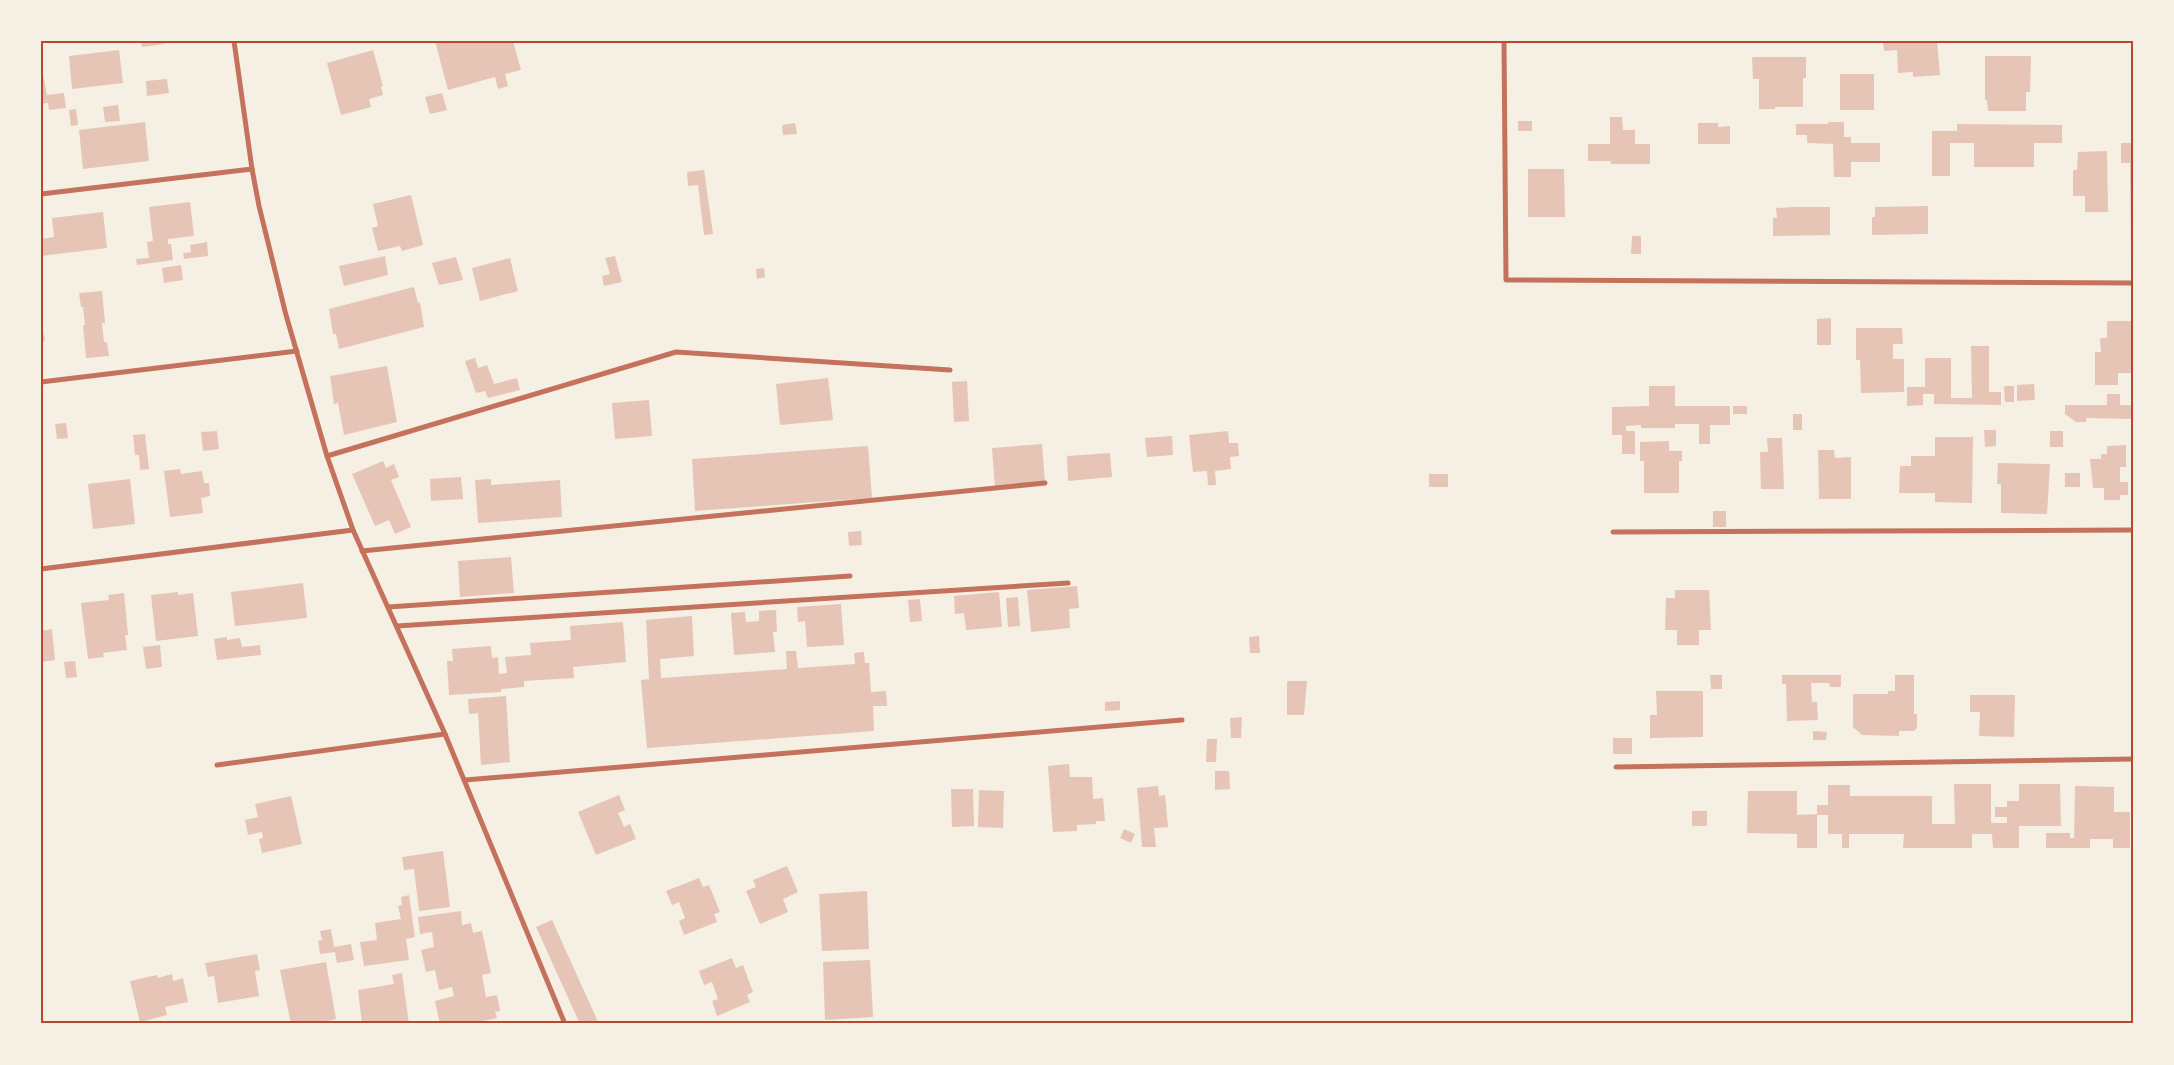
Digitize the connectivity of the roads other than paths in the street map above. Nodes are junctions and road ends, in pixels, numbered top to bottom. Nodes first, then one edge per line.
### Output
1 (234, 41) edge
2 (1504, 41) edge
3 (252, 169) junction
4 (41, 194) edge
5 (2133, 283) edge
6 (297, 351) junction
7 (950, 370) dead end
8 (41, 382) edge
9 (327, 456) junction
10 (1046, 483) dead end
11 (353, 530) junction
12 (2133, 530) edge
13 (1613, 532) dead end
14 (362, 550) junction
15 (41, 569) edge
16 (850, 576) dead end
17 (1068, 583) dead end
18 (388, 607) junction
19 (397, 626) junction
20 (1182, 720) dead end
21 (446, 734) junction
22 (2133, 759) edge
23 (217, 765) dead end
24 (1616, 768) dead end
25 (465, 780) junction
26 (565, 1024) edge

1 - 3 street
2 - 5 street
3 - 4 street
3 - 6 street
6 - 8 street
6 - 9 street
7 - 9 street
9 - 11 street
10 - 14 street
11 - 14 street
11 - 15 street
12 - 13 street
14 - 18 street
16 - 18 street
17 - 19 street
18 - 19 street
19 - 21 street
20 - 25 street
21 - 23 street
21 - 25 street
22 - 24 street
25 - 26 street

